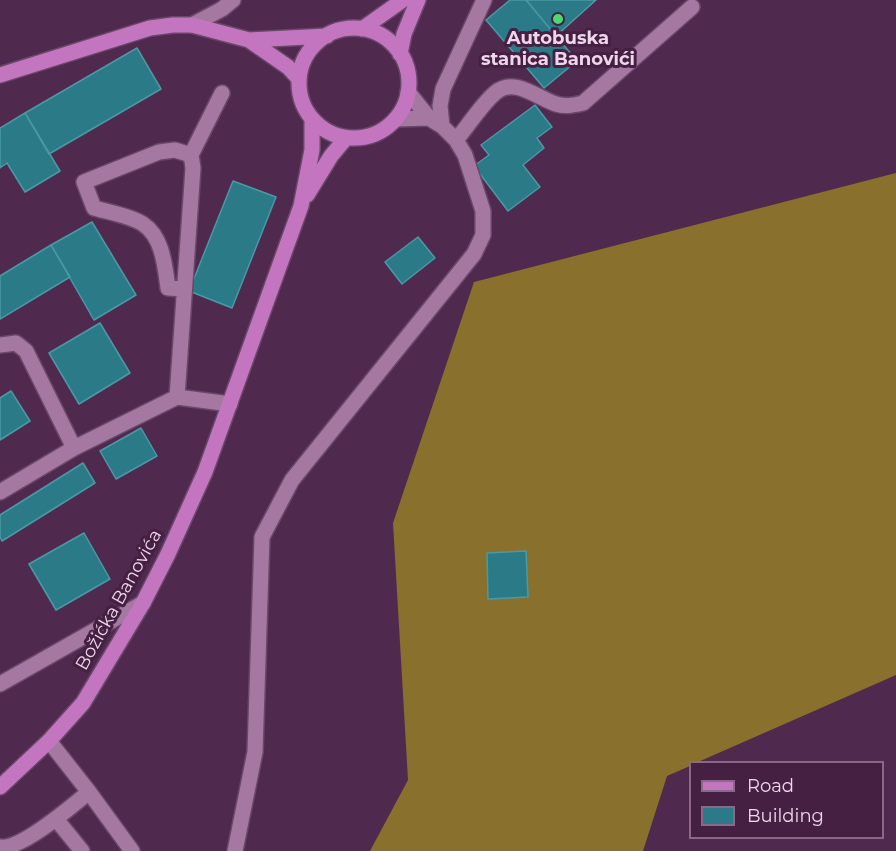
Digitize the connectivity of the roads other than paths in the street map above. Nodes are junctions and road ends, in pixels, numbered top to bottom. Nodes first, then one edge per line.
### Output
1 (233, 0) edge
2 (403, 0) edge
3 (418, 0) edge
4 (484, 0) edge
5 (692, 7) dead end
6 (192, 26) junction
7 (362, 29) junction
8 (327, 36) junction
9 (249, 40) junction
10 (400, 54) junction
11 (0, 75) edge
12 (299, 79) junction
13 (408, 92) junction
14 (222, 93) dead end
15 (396, 119) junction
16 (312, 120) junction
17 (436, 122) junction
18 (346, 138) junction
19 (456, 140) junction
20 (191, 155) junction
21 (301, 206) junction
22 (184, 289) junction
23 (0, 345) edge
24 (177, 397) junction
25 (231, 404) junction
26 (74, 448) junction
27 (0, 492) edge
28 (143, 603) junction
29 (0, 684) edge
30 (49, 741) junction
31 (0, 788) edge
32 (89, 792) junction
33 (56, 819) junction
34 (0, 847) edge
35 (82, 851) edge
36 (132, 851) edge
37 (235, 851) edge

1 - 6 street
2 - 7 main road
3 - 10 main road
4 - 17 street
5 - 19 street
6 - 9 main road
6 - 11 main road
7 - 8 main road
7 - 10 main road
8 - 9 main road
8 - 12 main road
9 - 12 main road
10 - 13 main road
12 - 16 main road
13 - 15 main road
13 - 17 street
14 - 20 street
15 - 17 street
15 - 18 main road
16 - 18 main road
16 - 21 main road
17 - 19 street
18 - 21 main road
19 - 37 street
20 - 22 street
20 - 22 street
21 - 25 main road, Božićka Banovića
22 - 24 street
23 - 26 street
24 - 25 street
24 - 26 street
25 - 28 main road, Božićka Banovića
26 - 27 street
28 - 29 street
28 - 30 main road, Božićka Banovića
30 - 31 main road, Božićka Banovića
30 - 32 street
32 - 33 street
32 - 36 street
33 - 34 street
33 - 35 street

